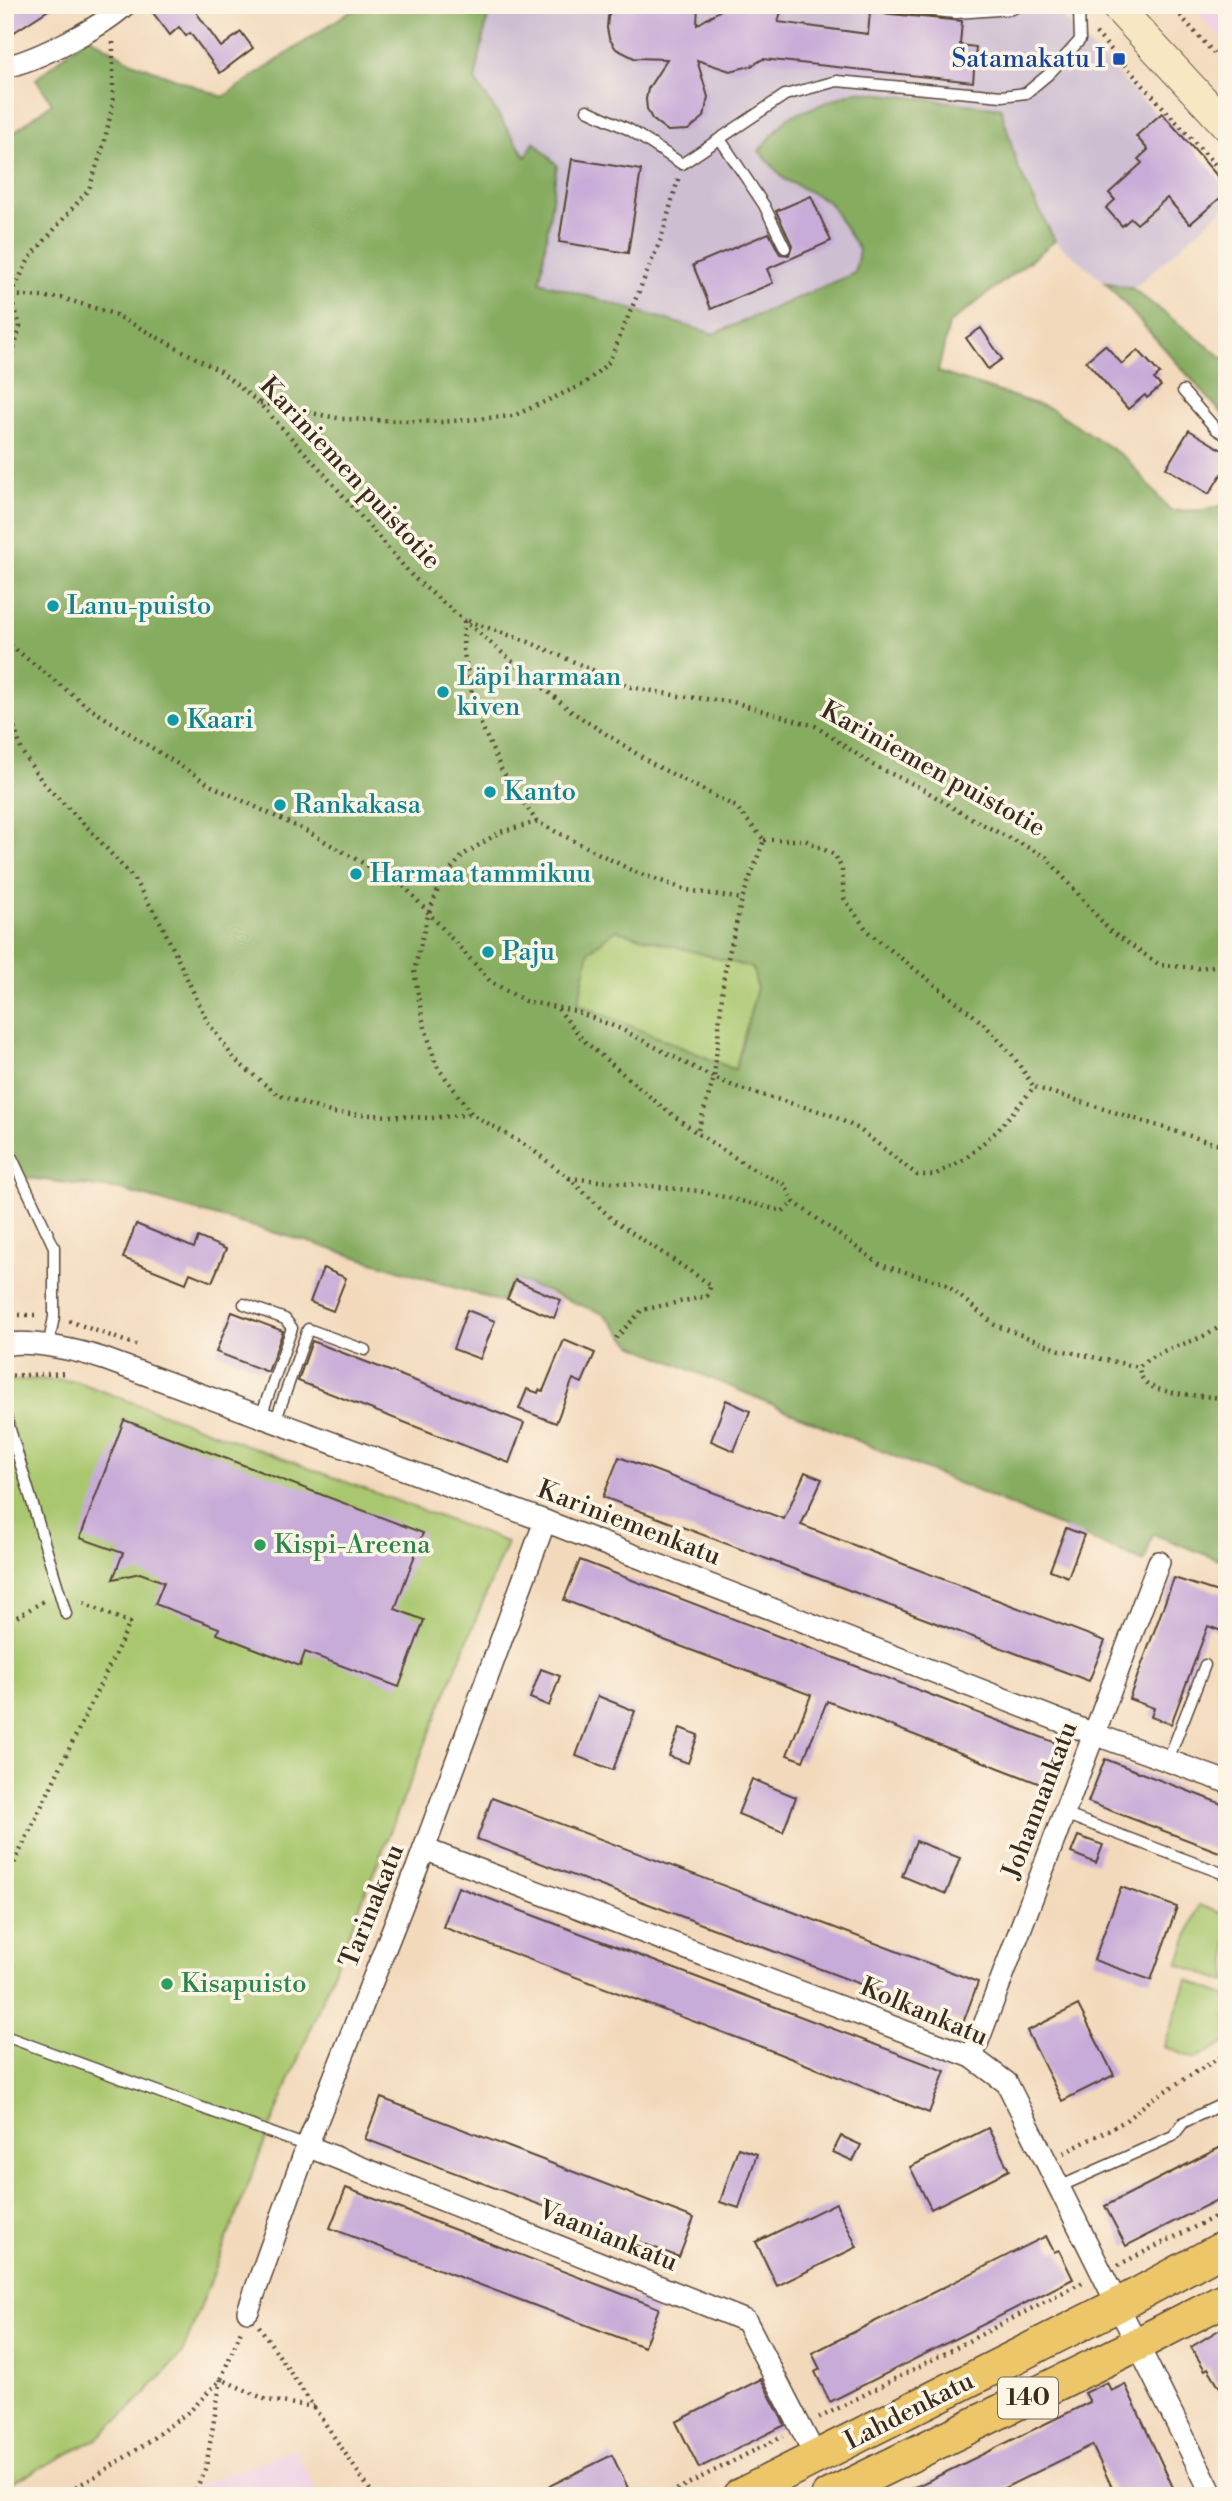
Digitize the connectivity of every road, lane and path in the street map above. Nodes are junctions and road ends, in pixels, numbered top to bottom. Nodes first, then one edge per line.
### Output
1 (873, 5) edge
2 (1020, 5) edge
3 (1115, 5) edge
4 (1171, 5) edge
5 (1082, 8) edge
6 (121, 9) edge
7 (5, 67) edge
8 (1227, 68) edge
9 (587, 110) dead end
10 (1227, 126) edge
11 (720, 139) junction
12 (682, 164) junction
13 (1227, 178) edge
14 (785, 248) dead end
15 (8, 295) edge
16 (5, 382) edge
17 (1183, 391) dead end
18 (259, 403) junction
19 (1227, 436) edge
20 (464, 620) junction
21 (5, 641) edge
22 (5, 672) edge
23 (537, 822) junction
24 (764, 840) junction
25 (742, 899) junction
26 (428, 915) junction
27 (1227, 964) edge
28 (558, 1008) junction
29 (715, 1078) junction
30 (1034, 1087) junction
31 (472, 1114) junction
32 (696, 1133) junction
33 (5, 1143) edge
34 (1227, 1152) edge
35 (569, 1178) junction
36 (794, 1202) junction
37 (244, 1304) dead end
38 (1227, 1319) edge
39 (616, 1338) dead end
40 (5, 1345) edge
41 (48, 1347) junction
42 (365, 1350) dead end
43 (1139, 1367) junction
44 (1227, 1398) edge
45 (5, 1413) edge
46 (268, 1419) junction
47 (545, 1521) junction
48 (1159, 1562) dead end
49 (59, 1592) junction
50 (66, 1614) dead end
51 (5, 1624) edge
52 (1205, 1665) dead end
53 (1094, 1734) junction
54 (1168, 1760) junction
55 (1227, 1782) edge
56 (1064, 1814) junction
57 (424, 1849) junction
58 (1227, 1875) edge
59 (5, 1882) edge
60 (5, 2036) edge
61 (1227, 2053) edge
62 (972, 2057) junction
63 (1227, 2102) edge
64 (307, 2146) junction
65 (1047, 2161) junction
66 (1059, 2187) junction
67 (1227, 2211) edge
68 (1227, 2246) edge
69 (1101, 2273) junction
70 (1227, 2298) edge
71 (1118, 2305) junction
72 (248, 2311) junction
73 (1138, 2344) junction
74 (221, 2379) junction
75 (315, 2407) junction
76 (801, 2427) junction
77 (816, 2457) junction
78 (57, 2496) edge
79 (193, 2496) edge
80 (374, 2496) edge
81 (664, 2496) edge
82 (739, 2496) edge
83 (828, 2496) edge
84 (1213, 2496) edge

1 - 2 lane
3 - 10 street
4 - 8 path
5 - 11 lane
5 - 13 path
6 - 7 street
6 - 15 path
9 - 12 lane
11 - 12 lane
11 - 14 lane
12 - 18 path
15 - 16 path
15 - 18 path, Kariniemen puistotie
17 - 19 lane
18 - 20 path, Kariniemen puistotie
20 - 23 path
20 - 24 path, Kariniemen puistotie
20 - 27 path, Kariniemen puistotie
21 - 26 path
22 - 31 path
23 - 25 path
23 - 26 path
24 - 25 path
24 - 30 path
25 - 29 path
26 - 28 path
26 - 31 path
28 - 29 path
28 - 32 path
29 - 30 path
29 - 32 path
30 - 34 path
31 - 35 path
32 - 36 path
33 - 41 lane
35 - 36 path
35 - 39 path
36 - 43 path
37 - 46 lane
38 - 43 path
40 - 41 street, Kariniemenkatu
41 - 46 street, Kariniemenkatu
42 - 46 lane
43 - 44 path
45 - 49 lane
46 - 47 street, Kariniemenkatu
47 - 53 street, Kariniemenkatu
47 - 57 street, Tarinakatu
48 - 53 street, Johannankatu
49 - 50 lane
49 - 51 path
49 - 59 path
52 - 54 lane
53 - 54 street, Kariniemenkatu
53 - 56 street, Johannankatu
54 - 55 street, Kariniemenkatu
56 - 58 lane
56 - 62 street, Johannankatu
57 - 62 street, Kolkankatu
57 - 64 street, Tarinakatu
60 - 64 lane
61 - 65 path
62 - 65 street, Kolkankatu
63 - 66 lane
64 - 72 street, Tarinakatu
64 - 76 street, Vaaniankatu
65 - 66 street, Kolkankatu
66 - 69 street, Kolkankatu
67 - 69 path
68 - 71 main road, Lahdenkatu / 140
69 - 71 street, Kolkankatu
69 - 76 path
70 - 73 main road, Lahdenkatu / 140
71 - 73 street, Kolkankatu
71 - 77 main road, Lahdenkatu / 140
72 - 74 path
72 - 75 path
73 - 83 main road, Lahdenkatu / 140
73 - 84 street, Kolkankatu
74 - 75 path
74 - 78 path
74 - 79 path
75 - 80 path
76 - 77 street, Vaaniankatu
76 - 81 path
77 - 82 main road, Lahdenkatu / 140

